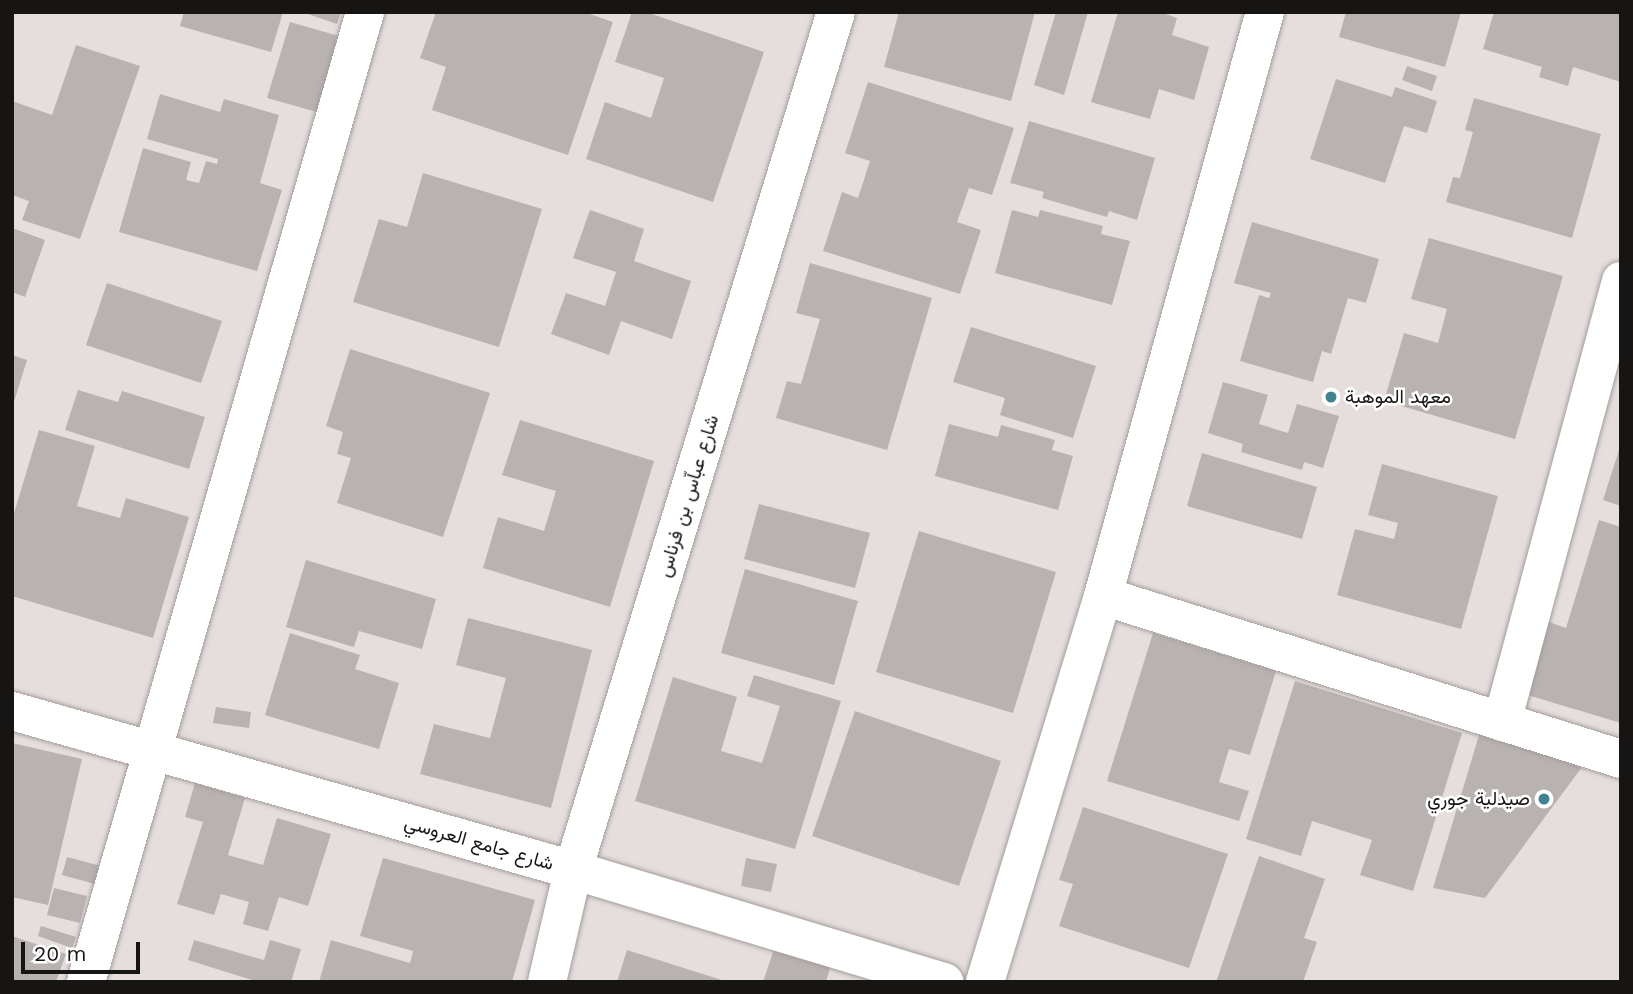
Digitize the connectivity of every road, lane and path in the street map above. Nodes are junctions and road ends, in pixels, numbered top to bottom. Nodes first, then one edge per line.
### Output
1 (365, 12) edge
2 (836, 12) edge
3 (1265, 12) edge
4 (1621, 281) edge
5 (1103, 596) junction
6 (12, 711) edge
7 (1502, 722) junction
8 (153, 751) junction
9 (1621, 759) edge
10 (573, 870) junction
11 (86, 982) edge
12 (547, 982) edge
13 (944, 982) edge
14 (985, 982) edge

1 - 8 street
2 - 10 street, شارع عباّس بن فرناس
3 - 5 street
4 - 7 street
5 - 7 street
5 - 14 street
6 - 8 street, شارع جامع العروسي
7 - 9 street
8 - 10 street, شارع جامع العروسي
8 - 11 street
10 - 12 street, شارع عباّس بن فرناس
10 - 13 street, شارع جامع العروسي

